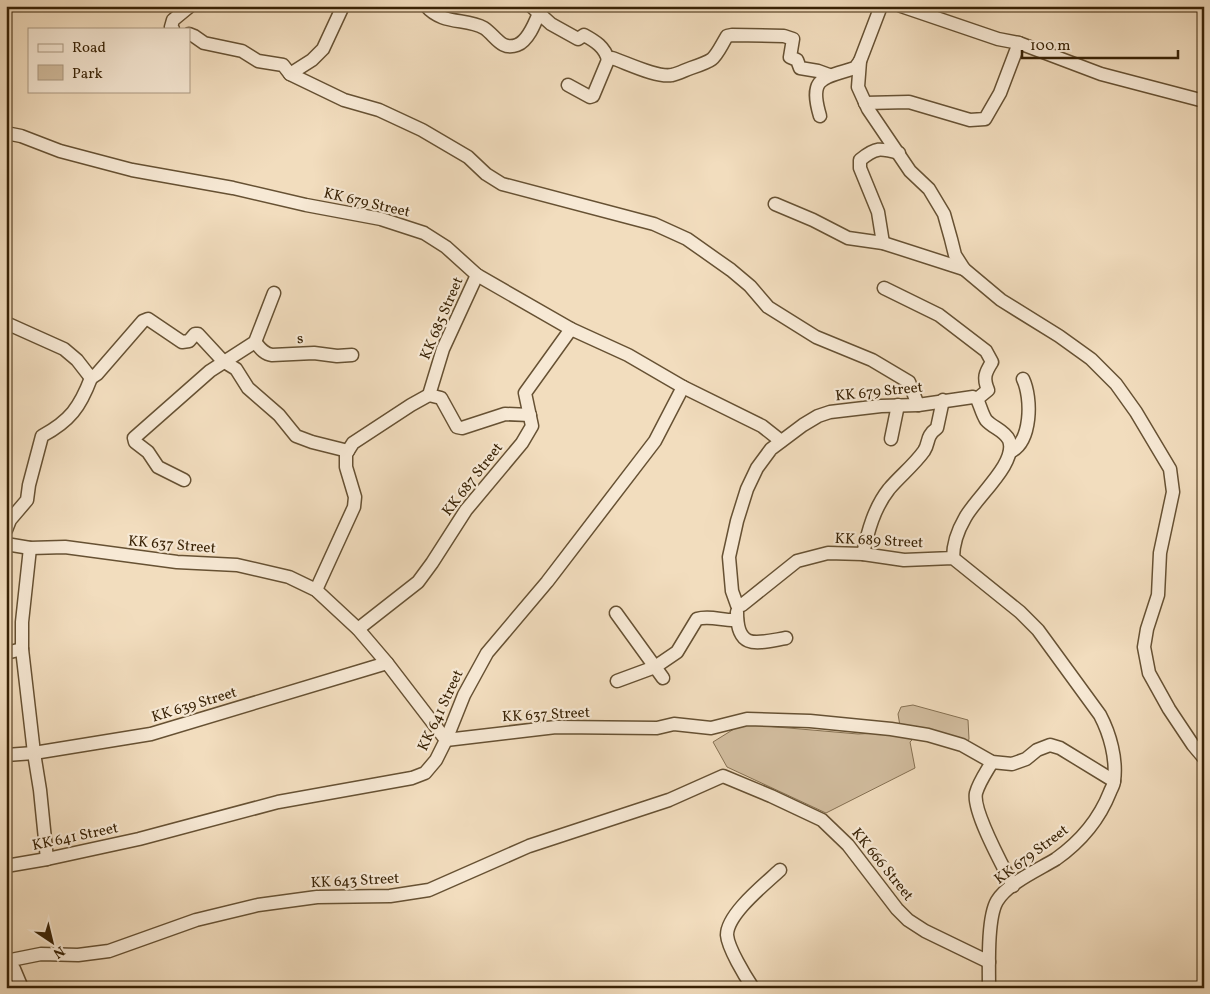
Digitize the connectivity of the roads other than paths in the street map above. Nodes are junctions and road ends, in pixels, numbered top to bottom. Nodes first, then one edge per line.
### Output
1 (190, 6) edge
2 (426, 6) edge
3 (880, 6) edge
4 (901, 6) edge
5 (341, 7) edge
6 (535, 10) edge
7 (923, 10) edge
8 (172, 28) edge
9 (190, 34) edge
10 (1019, 43) junction
11 (608, 60) junction
12 (860, 62) junction
13 (290, 74) junction
14 (829, 75) junction
15 (568, 85) dead end
16 (1204, 101) edge
17 (865, 103) junction
18 (820, 116) dead end
19 (6, 133) edge
20 (899, 153) junction
21 (775, 204) dead end
22 (883, 243) junction
23 (964, 269) junction
24 (477, 275) junction
25 (884, 288) dead end
26 (274, 293) dead end
27 (6, 323) edge
28 (570, 330) junction
29 (255, 342) junction
30 (352, 355) dead end
31 (223, 362) junction
32 (91, 378) junction
33 (1023, 379) dead end
34 (683, 387) junction
35 (429, 395) junction
36 (977, 398) junction
37 (943, 400) junction
38 (918, 405) junction
39 (898, 406) junction
40 (530, 415) junction
41 (891, 439) dead end
42 (781, 441) junction
43 (348, 451) junction
44 (1010, 452) junction
45 (184, 480) dead end
46 (6, 530) edge
47 (6, 544) edge
48 (30, 548) junction
49 (863, 554) junction
50 (953, 558) junction
51 (316, 590) junction
52 (736, 602) junction
53 (616, 614) dead end
54 (737, 620) junction
55 (358, 628) junction
56 (786, 638) dead end
57 (22, 649) junction
58 (6, 653) edge
59 (387, 663) junction
60 (655, 667) junction
61 (663, 678) dead end
62 (617, 681) dead end
63 (446, 740) junction
64 (34, 753) junction
65 (6, 755) edge
66 (1204, 758) edge
67 (992, 762) junction
68 (723, 776) joint
69 (1114, 781) junction
70 (47, 859) junction
71 (6, 866) edge
72 (780, 870) dead end
73 (1013, 886) junction
74 (6, 962) edge
75 (989, 962) junction
76 (22, 988) edge
77 (753, 988) edge
78 (989, 988) edge

1 - 8 street
2 - 6 street
3 - 12 street
4 - 7 street
5 - 13 street
6 - 11 street
7 - 10 street
9 - 13 street
10 - 16 street
10 - 17 street
11 - 14 street
11 - 15 street
12 - 14 street
12 - 17 street
13 - 38 street
14 - 18 street
17 - 20 street
19 - 24 street, KK 679 Street
20 - 22 street
20 - 23 street
21 - 22 street
22 - 23 street
23 - 66 street
24 - 28 street, KK 679 Street
24 - 35 street, KK 685 Street
25 - 36 street
26 - 29 street
27 - 32 street
28 - 34 street, KK 679 Street
28 - 40 street, KK 687 Street
29 - 30 street, s
29 - 31 street
31 - 32 street
31 - 43 street
31 - 45 street
32 - 46 street
33 - 44 street
34 - 42 street, KK 679 Street
34 - 63 street, KK 641 Street
35 - 40 street
35 - 43 street
36 - 37 street, KK 679 Street
36 - 44 street
37 - 38 street, KK 679 Street
37 - 49 street
38 - 39 street, KK 679 Street
39 - 41 street
39 - 42 street, KK 679 Street
40 - 55 street, KK 687 Street
42 - 52 street
43 - 51 street
44 - 50 street
47 - 48 street, KK 637 Street
48 - 51 street, KK 637 Street
48 - 57 street
49 - 50 street, KK 689 Street
49 - 52 street, KK 689 Street
50 - 69 street, KK 679 Street
51 - 55 street, KK 637 Street
52 - 54 street
53 - 60 street
54 - 56 street
54 - 60 street
55 - 59 street, KK 637 Street
57 - 58 street
57 - 64 street
59 - 63 street, KK 637 Street
59 - 64 street, KK 639 Street
60 - 61 street
60 - 62 street
63 - 67 street, KK 637 Street
63 - 70 street, KK 641 Street
64 - 65 street, KK 639 Street
64 - 70 street
67 - 69 street, KK 637 Street
67 - 73 street
68 - 74 street, KK 643 Street
68 - 75 street, KK 666 Street
69 - 73 street, KK 679 Street
70 - 71 street, KK 641 Street
72 - 77 street
73 - 75 street, KK 679 Street
74 - 76 street
75 - 78 street, KK 679 Street

